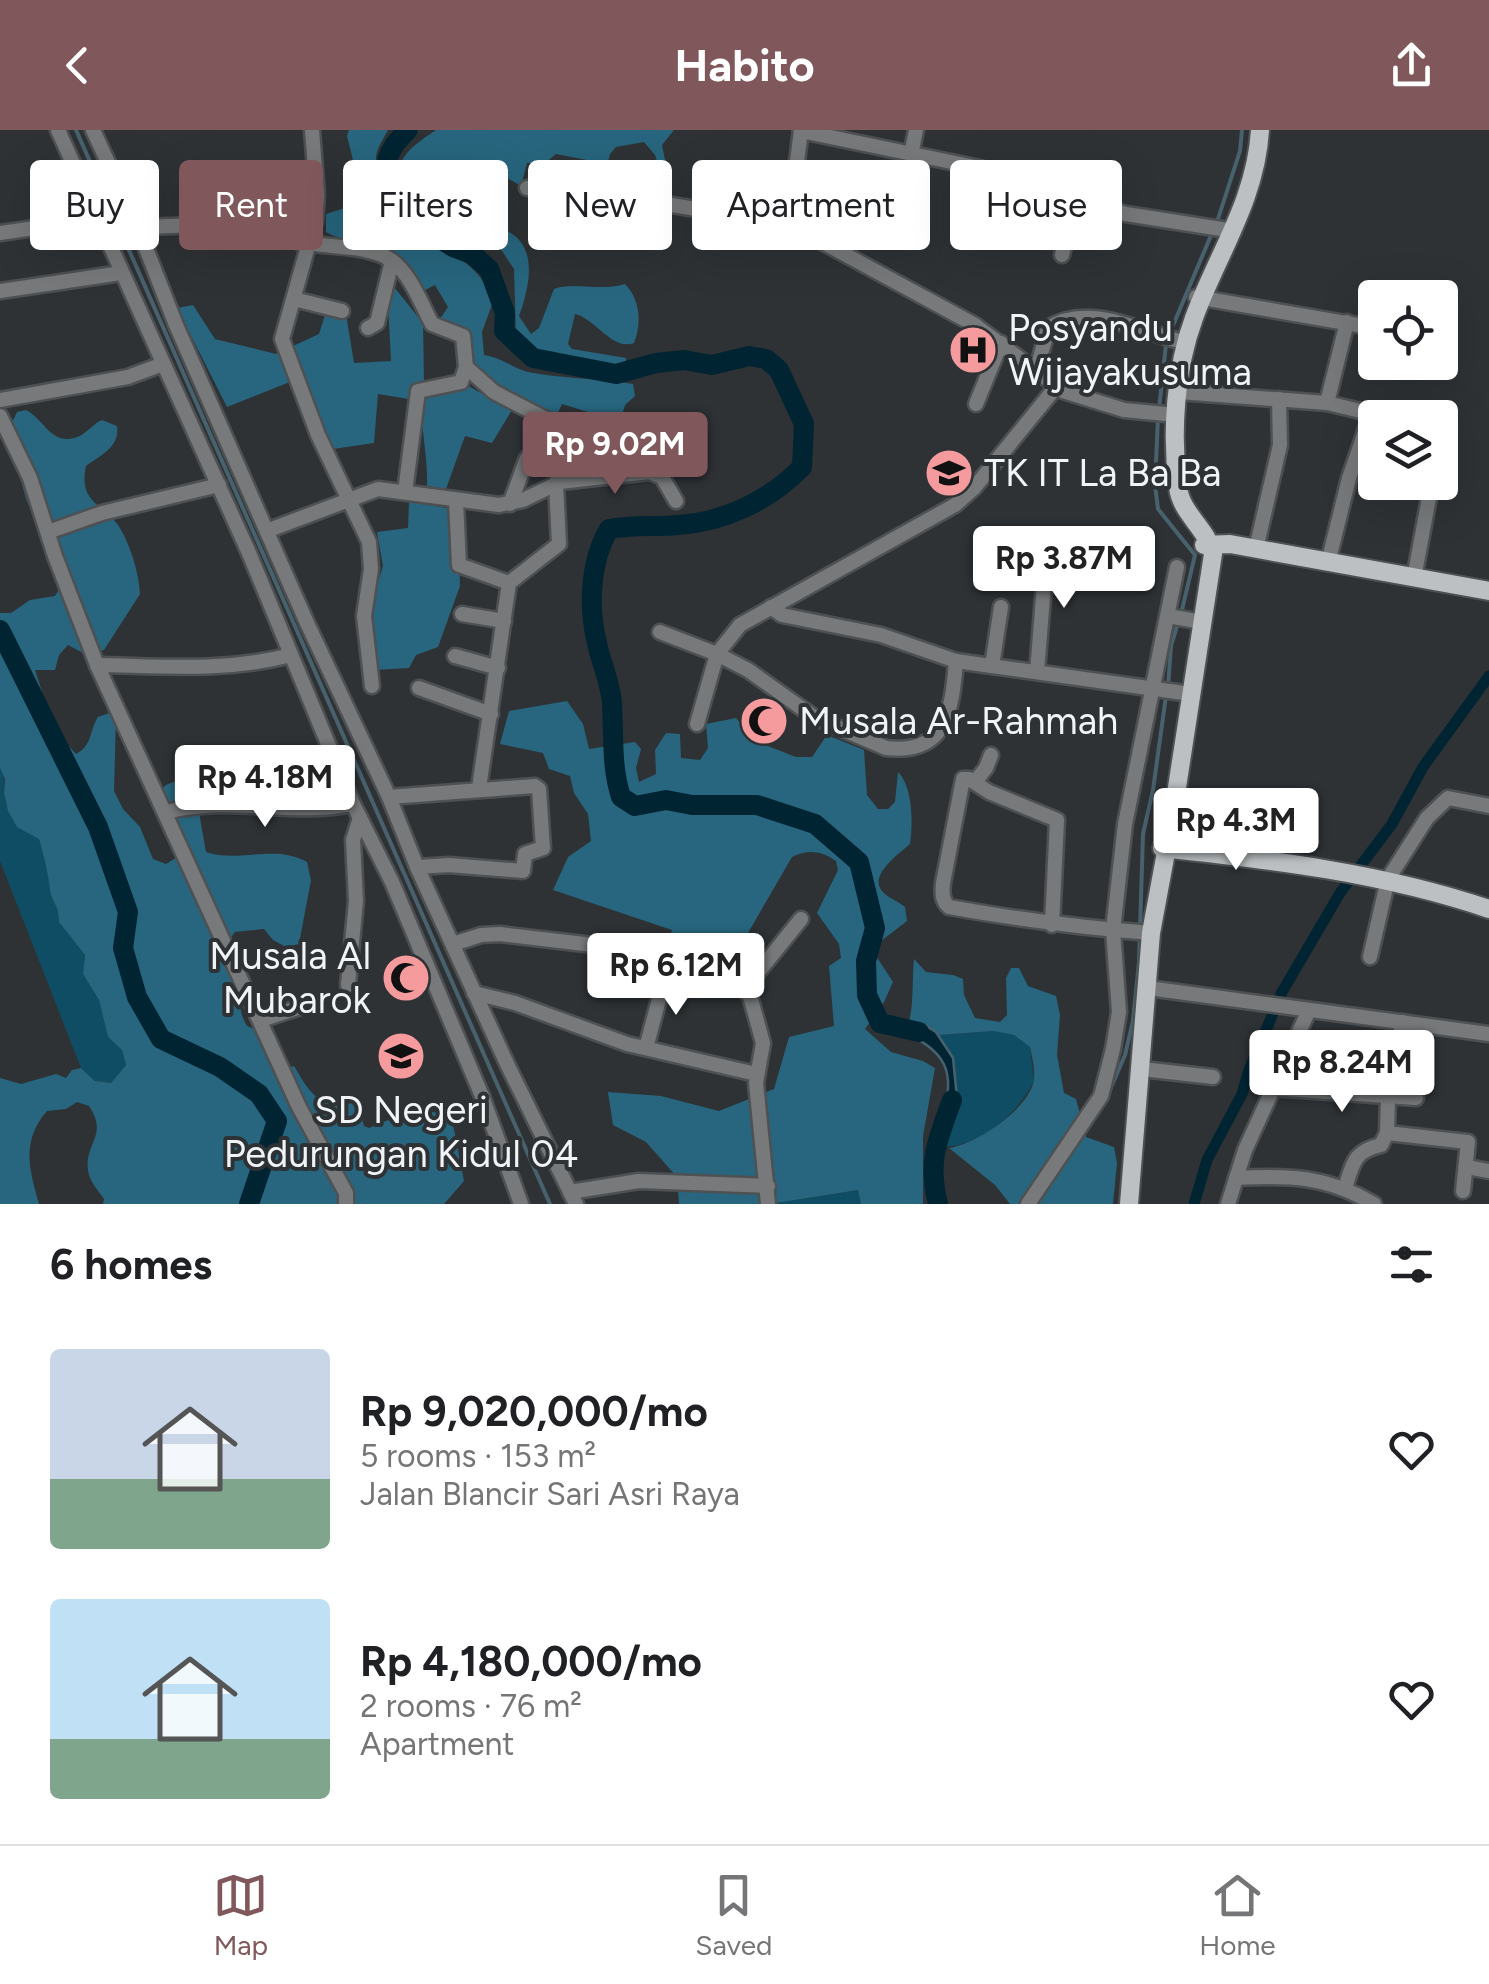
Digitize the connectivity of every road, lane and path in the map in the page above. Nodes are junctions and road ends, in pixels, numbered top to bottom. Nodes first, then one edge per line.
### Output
1 (58, 130) edge
2 (93, 130) edge
3 (312, 130) edge
4 (916, 130) edge
5 (1252, 130) edge
6 (1260, 130) edge
7 (801, 131) edge
8 (911, 154) junction
9 (70, 160) edge
10 (105, 160) edge
11 (314, 160) edge
12 (797, 160) edge
13 (950, 162) edge
14 (527, 188) dead end
15 (692, 208) edge
16 (1122, 212) edge
17 (30, 229) edge
18 (1227, 230) junction
19 (0, 233) edge
20 (323, 246) edge
21 (112, 250) edge
22 (142, 250) edge
23 (308, 250) edge
24 (840, 250) edge
25 (1063, 250) edge
26 (1062, 255) dead end
27 (392, 260) junction
28 (120, 273) junction
29 (0, 292) edge
30 (1199, 298) junction
31 (294, 299) junction
32 (342, 311) dead end
33 (1347, 322) junction
34 (1358, 324) edge
35 (368, 328) dead end
36 (1177, 341) junction
37 (1001, 343) junction
38 (163, 364) junction
39 (466, 367) junction
40 (1037, 369) junction
41 (1056, 387) junction
42 (1179, 392) junction
43 (1279, 399) junction
44 (0, 400) edge
45 (1327, 402) junction
46 (976, 404) dead end
47 (1358, 409) edge
48 (1169, 414) junction
49 (0, 416) edge
50 (646, 446) dead end
51 (603, 450) dead end
52 (1358, 452) edge
53 (527, 458) dead end
54 (649, 472) junction
55 (605, 476) junction
56 (556, 484) junction
57 (219, 485) junction
58 (405, 492) junction
59 (348, 499) junction
60 (1429, 500) edge
61 (456, 501) junction
62 (676, 502) dead end
63 (510, 504) junction
64 (48, 532) junction
65 (1207, 544) junction
66 (262, 545) junction
67 (1047, 547) dead end
68 (1256, 549) junction
69 (1328, 563) junction
70 (1177, 567) dead end
71 (1414, 578) junction
72 (509, 583) junction
73 (1489, 592) edge
74 (770, 607) junction
75 (1001, 607) dead end
76 (462, 614) dead end
77 (1169, 616) junction
78 (504, 621) junction
79 (1195, 621) junction
80 (660, 632) dead end
81 (717, 654) junction
82 (291, 656) junction
83 (455, 656) dead end
84 (956, 660) junction
85 (98, 665) junction
86 (992, 666) junction
87 (498, 668) junction
88 (1037, 672) junction
89 (372, 686) dead end
90 (419, 688) dead end
91 (1154, 688) junction
92 (1184, 693) junction
93 (491, 714) junction
94 (697, 724) dead end
95 (991, 755) dead end
96 (975, 782) junction
97 (479, 788) junction
98 (389, 797) junction
99 (1489, 806) edge
100 (356, 811) junction
101 (167, 812) junction
102 (1165, 846) junction
103 (416, 867) junction
104 (1381, 875) junction
105 (1489, 900) edge
106 (1489, 909) edge
107 (801, 920) dead end
108 (1052, 924) junction
109 (1116, 930) junction
110 (1146, 932) junction
111 (452, 944) junction
112 (1370, 957) dead end
113 (665, 977) junction
114 (348, 985) dead end
115 (741, 987) junction
116 (1148, 988) junction
117 (474, 993) junction
118 (300, 1007) dead end
119 (1309, 1010) junction
120 (261, 1020) junction
121 (1402, 1022) junction
122 (1489, 1034) edge
123 (646, 1048) junction
124 (1142, 1070) junction
125 (756, 1074) junction
126 (1213, 1077) dead end
127 (1271, 1088) junction
128 (1390, 1097) junction
129 (1416, 1098) dead end
130 (1387, 1133) junction
131 (1467, 1167) junction
132 (1489, 1171) edge
133 (1236, 1178) junction
134 (768, 1186) junction
135 (1345, 1188) junction
136 (1462, 1190) dead end
137 (573, 1198) edge
138 (346, 1204) edge
139 (521, 1204) edge
140 (768, 1204) edge
141 (1028, 1204) edge
142 (1129, 1204) edge
143 (1228, 1204) edge
144 (1374, 1204) edge

1 - 9 street
2 - 10 street
3 - 11 street
4 - 8 street
5 - 18 main road
6 - 18 main road
7 - 8 street
7 - 12 street
8 - 13 street
14 - 15 street
16 - 18 street
17 - 19 street
18 - 30 main road
20 - 27 street
21 - 28 street
22 - 66 street
23 - 31 street
24 - 37 street
25 - 26 street
27 - 35 street
27 - 39 street
28 - 29 street
28 - 38 street
30 - 33 street
30 - 36 main road
30 - 42 main road
31 - 32 street
31 - 59 street
33 - 34 street
33 - 45 street
36 - 40 street
36 - 48 main road
37 - 40 street
37 - 46 street
38 - 44 street
38 - 57 street
39 - 56 street
39 - 58 street
40 - 41 street
41 - 48 street
41 - 74 street
42 - 43 street
42 - 48 main road
43 - 45 street
43 - 68 street
45 - 47 street
48 - 65 main road
49 - 64 street
50 - 54 street
51 - 55 street
52 - 69 street
53 - 63 street
54 - 55 street
54 - 62 street
55 - 56 street
56 - 63 street
56 - 72 street
57 - 64 street
57 - 66 street
58 - 59 street
58 - 61 street
59 - 66 street
59 - 89 street
60 - 71 street
61 - 63 street
61 - 72 street
64 - 85 street
65 - 68 main road
65 - 79 main road
66 - 82 street
66 - 98 street
67 - 88 street
68 - 69 main road
69 - 71 main road
70 - 77 street
71 - 73 main road
72 - 78 street
74 - 81 street
74 - 84 street
75 - 86 street
76 - 78 street
77 - 79 street
77 - 91 street
78 - 87 street
79 - 92 main road
80 - 81 street
81 - 84 street
81 - 94 street
82 - 85 street
82 - 100 street
83 - 87 street
84 - 86 street
85 - 101 street
86 - 88 street
87 - 93 street
88 - 91 street
90 - 93 street
91 - 92 street
91 - 109 street
92 - 102 main road
93 - 97 street
95 - 96 street
96 - 108 street
96 - 108 street
97 - 98 street
97 - 103 street
98 - 103 street
99 - 104 street
100 - 101 street
100 - 114 street
100 - 139 street
101 - 120 street
102 - 104 main road
102 - 110 main road
103 - 111 street
104 - 105 main road
104 - 106 main road
104 - 112 street
107 - 115 street
108 - 109 street
109 - 110 street
109 - 141 street
110 - 116 main road
111 - 113 street
111 - 117 street
113 - 115 street
113 - 123 street
115 - 125 street
116 - 119 street
116 - 124 main road
117 - 123 street
117 - 137 street
118 - 120 street
119 - 121 street
119 - 127 street
120 - 138 street
121 - 122 street
121 - 128 street
123 - 125 street
124 - 126 street
124 - 142 main road
125 - 134 street
127 - 128 street
127 - 133 street
128 - 129 street
128 - 130 street
130 - 131 street
130 - 135 street
131 - 132 street
131 - 136 street
133 - 135 street
133 - 143 street
134 - 137 street
134 - 140 street
135 - 144 street

